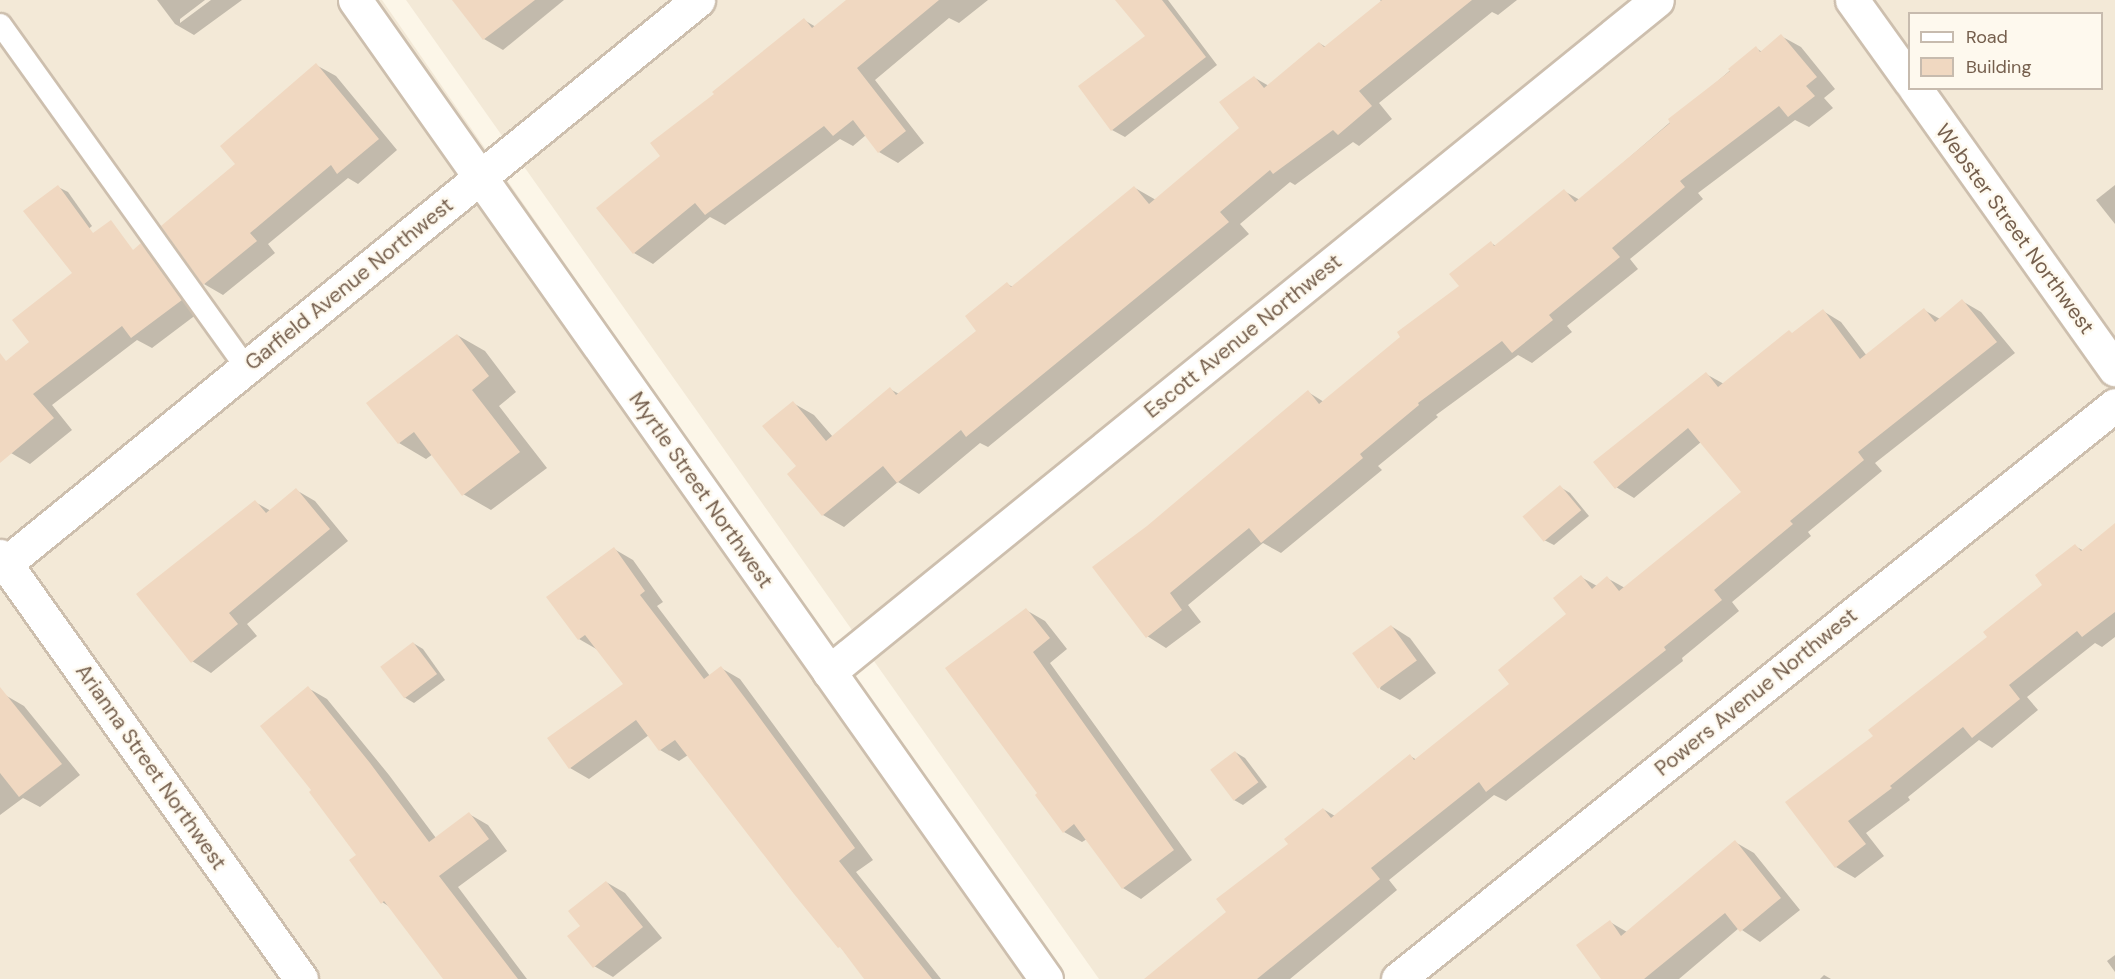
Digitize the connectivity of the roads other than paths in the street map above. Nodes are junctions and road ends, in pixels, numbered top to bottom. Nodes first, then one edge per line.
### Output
1 (355, 0) edge
2 (698, 0) edge
3 (1657, 0) edge
4 (1852, 0) edge
5 (0, 24) edge
6 (1908, 78) edge
7 (1916, 90) edge
8 (480, 177) junction
9 (246, 367) junction
10 (2115, 369) edge
11 (2115, 405) edge
12 (2, 563) edge
13 (829, 672) junction
14 (301, 979) edge
15 (1046, 979) edge
16 (1398, 979) edge

1 - 8 street, Myrtle Street Northwest
2 - 8 street, Garfield Avenue Northwest
3 - 13 street, Escott Avenue Northwest
4 - 6 street
5 - 9 lane
7 - 10 street, Webster Street Northwest
8 - 9 street, Garfield Avenue Northwest
8 - 13 street, Myrtle Street Northwest
9 - 12 street, Garfield Avenue Northwest
11 - 16 street, Powers Avenue Northwest
12 - 14 street, Arianna Street Northwest
13 - 15 street, Myrtle Street Northwest

